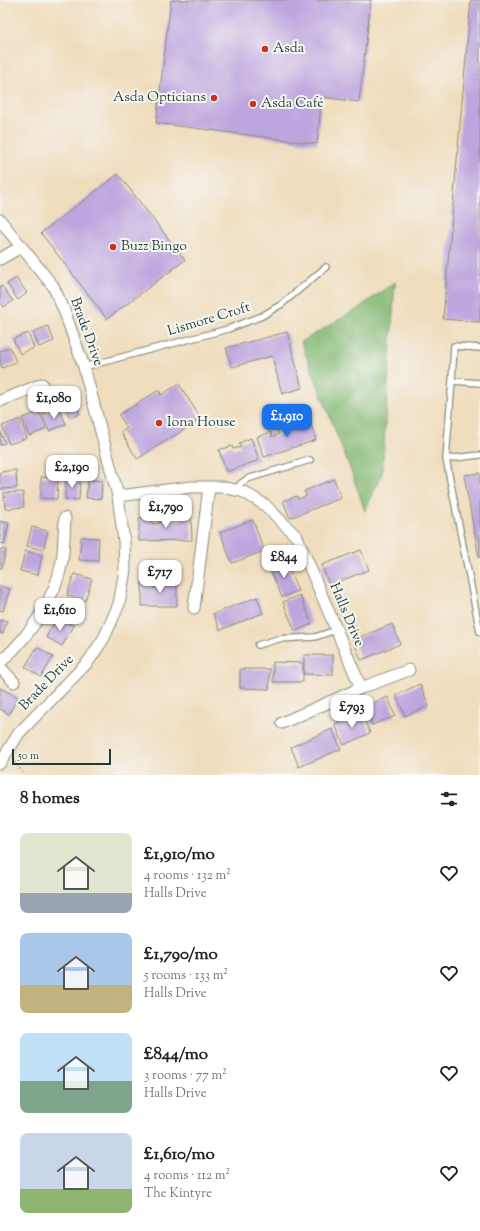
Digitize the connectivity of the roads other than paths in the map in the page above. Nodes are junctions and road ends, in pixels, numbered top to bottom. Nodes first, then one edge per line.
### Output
1 (0, 220) edge
2 (21, 247) junction
3 (0, 259) edge
4 (326, 267) dead end
5 (480, 348) edge
6 (84, 367) junction
7 (452, 381) junction
8 (480, 383) edge
9 (42, 384) dead end
10 (0, 401) edge
11 (480, 455) edge
12 (446, 459) junction
13 (310, 460) dead end
14 (209, 487) junction
15 (237, 490) junction
16 (118, 496) junction
17 (64, 518) dead end
18 (194, 608) dead end
19 (336, 630) junction
20 (480, 632) edge
21 (258, 645) dead end
22 (0, 660) edge
23 (0, 667) edge
24 (409, 670) dead end
25 (14, 682) dead end
26 (361, 688) junction
27 (282, 723) dead end
28 (0, 762) edge

1 - 2 street, Brade Drive
2 - 3 street
2 - 6 street, Brade Drive
4 - 6 lane, Lismore Croft
5 - 7 lane
6 - 16 street, Brade Drive
7 - 8 lane
7 - 12 lane
9 - 10 street
11 - 12 lane
12 - 20 lane
13 - 15 lane
14 - 15 street, Halls Drive
14 - 16 street, Halls Drive
14 - 18 street
15 - 19 street, Halls Drive
16 - 28 street, Brade Drive
17 - 22 street
19 - 21 lane
19 - 26 street, Halls Drive
23 - 25 street
24 - 26 street
26 - 27 street

